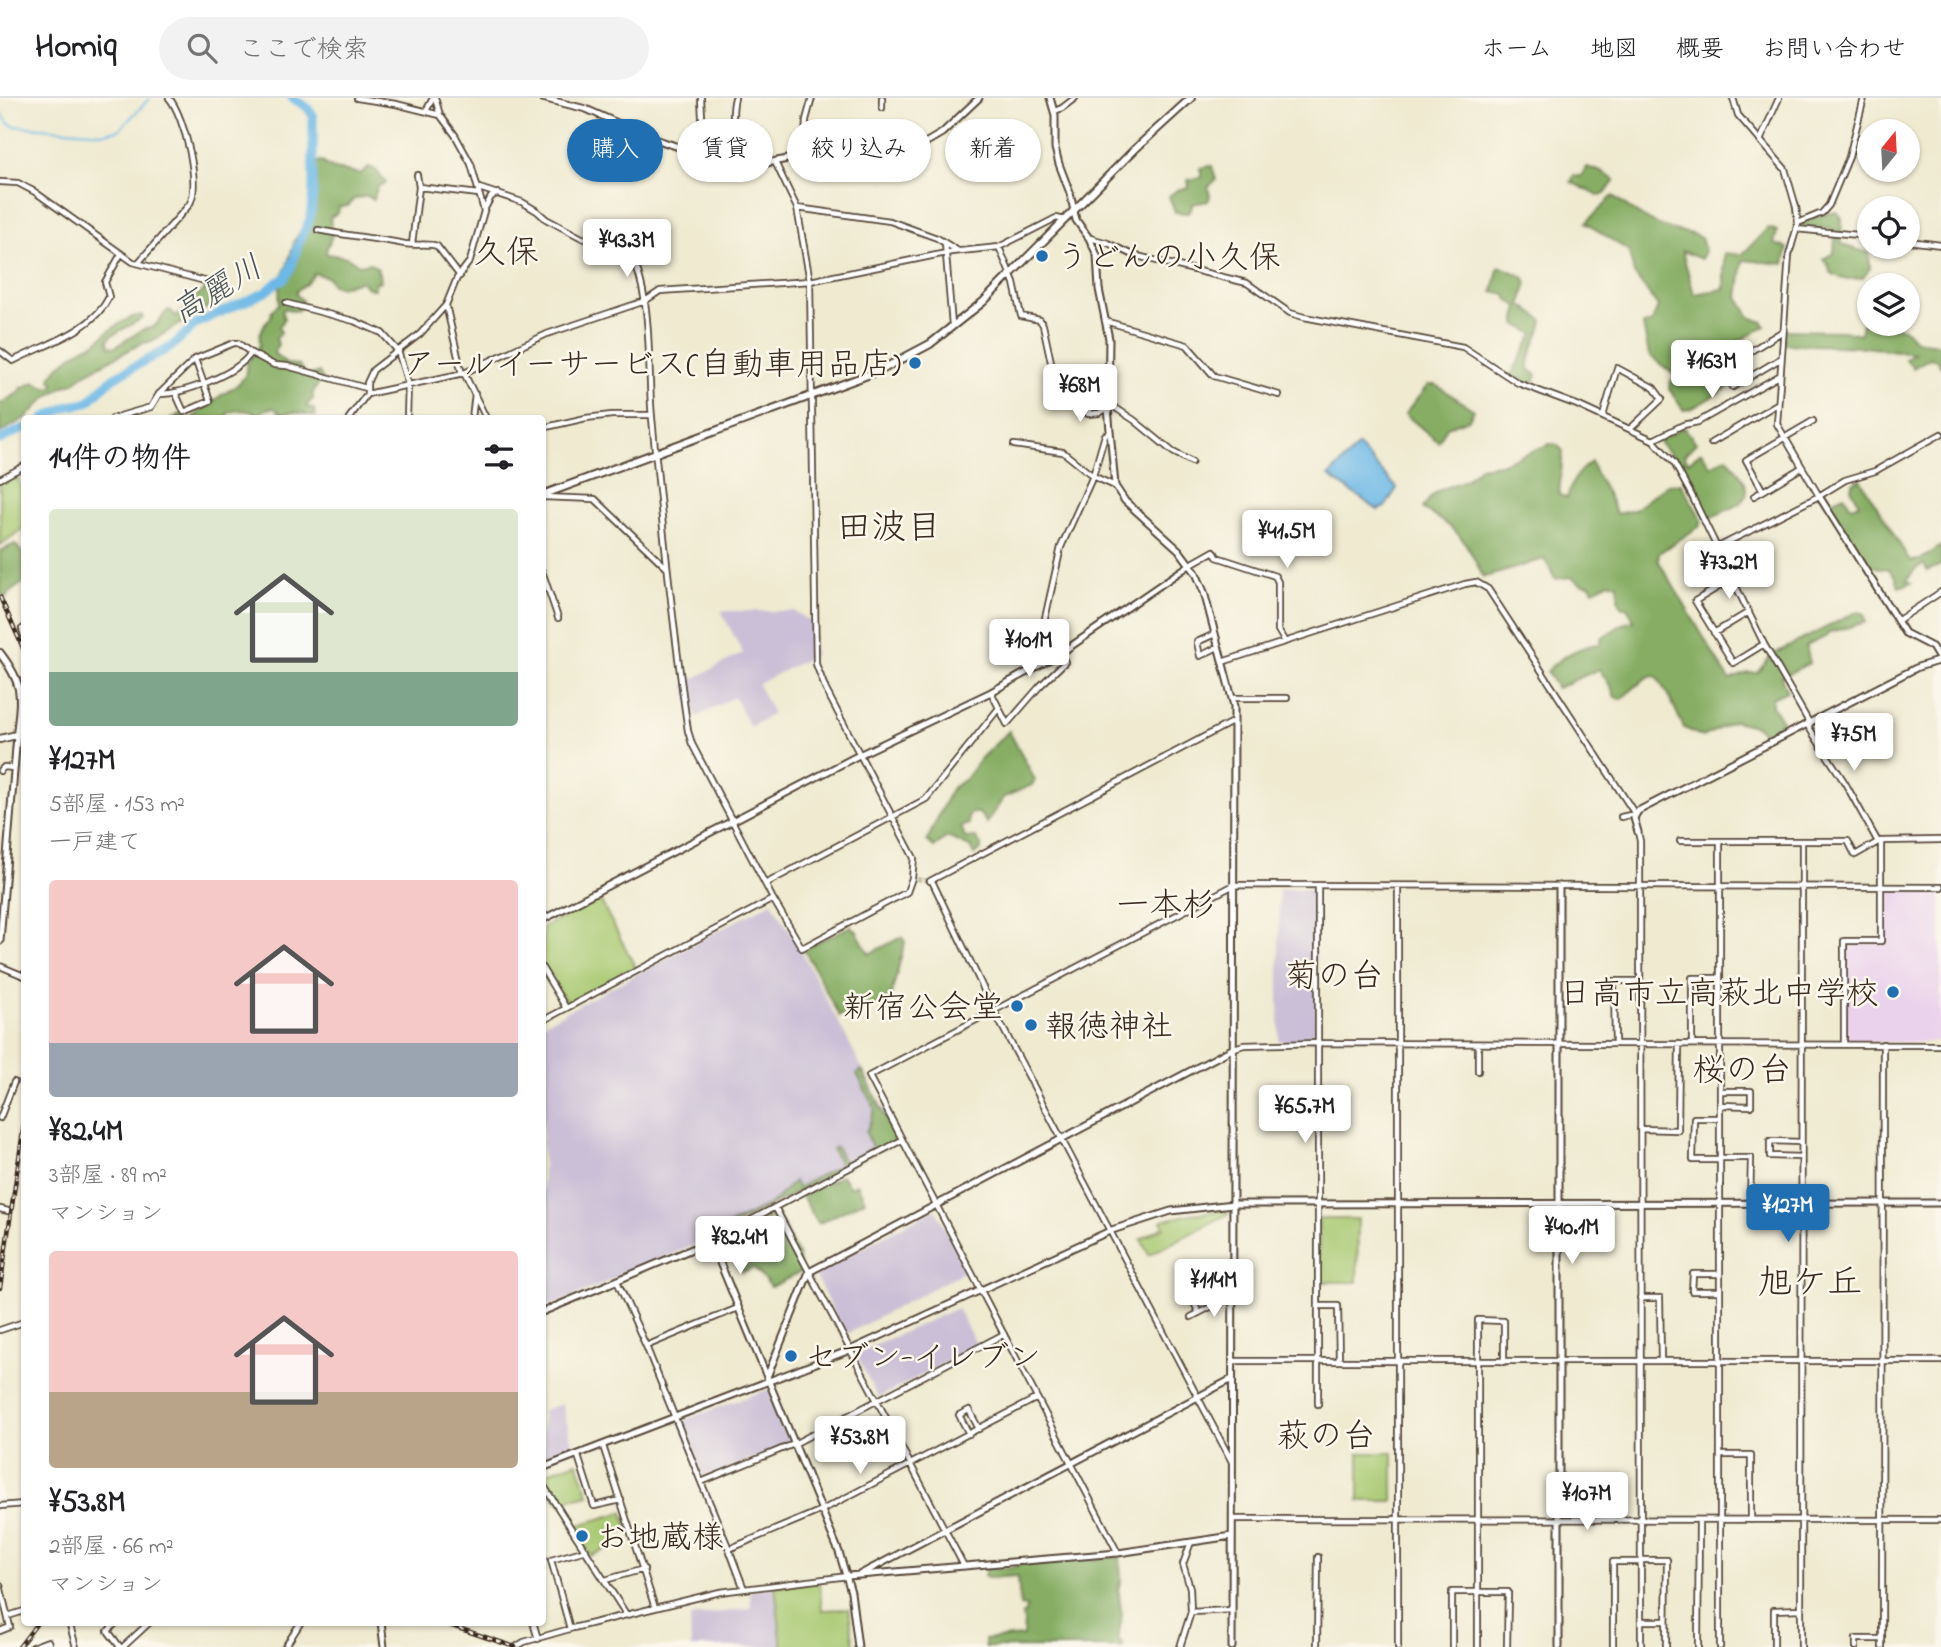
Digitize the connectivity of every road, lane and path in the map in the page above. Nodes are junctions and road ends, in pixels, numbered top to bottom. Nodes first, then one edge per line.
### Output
1 (169, 98) edge
2 (357, 98) edge
3 (434, 98) edge
4 (542, 98) edge
5 (701, 98) edge
6 (735, 98) edge
7 (812, 98) edge
8 (882, 98) edge
9 (979, 98) edge
10 (1050, 98) edge
11 (1075, 98) edge
12 (1191, 98) edge
13 (1733, 98) edge
14 (1779, 98) edge
15 (1864, 98) edge
16 (882, 108) dead end
17 (426, 111) junction
18 (1055, 111) junction
19 (440, 115) junction
20 (702, 119) edge
21 (734, 119) edge
22 (806, 119) edge
23 (931, 140) edge
24 (1760, 141) junction
25 (677, 147) edge
26 (787, 160) edge
27 (775, 162) joint
28 (417, 175) dead end
29 (0, 182) edge
30 (419, 187) junction
31 (479, 191) junction
32 (499, 193) junction
33 (797, 208) junction
34 (1074, 209) junction
35 (484, 211) junction
36 (1065, 219) junction
37 (1797, 226) junction
38 (318, 230) dead end
39 (1857, 234) edge
40 (1089, 238) junction
41 (1920, 242) edge
42 (945, 243) junction
43 (412, 244) junction
44 (1941, 245) edge
45 (999, 247) junction
46 (958, 251) junction
47 (121, 254) junction
48 (945, 254) junction
49 (138, 263) junction
50 (1011, 275) junction
51 (460, 276) junction
52 (810, 281) junction
53 (216, 284) dead end
54 (645, 301) junction
55 (286, 303) dead end
56 (446, 305) junction
57 (1105, 321) junction
58 (953, 328) junction
59 (1783, 331) junction
60 (0, 351) edge
61 (398, 351) junction
62 (251, 353) junction
63 (195, 359) junction
64 (1781, 359) junction
65 (463, 373) junction
66 (1780, 375) junction
67 (203, 383) junction
68 (408, 384) junction
69 (366, 391) junction
70 (175, 392) junction
71 (475, 393) junction
72 (1092, 393) junction
73 (159, 394) junction
74 (1279, 395) dead end
75 (812, 396) junction
76 (1108, 402) junction
77 (1778, 403) junction
78 (123, 415) edge
79 (351, 415) edge
80 (407, 415) edge
81 (472, 415) edge
82 (485, 415) edge
83 (651, 415) junction
84 (1603, 416) junction
85 (1813, 421) dead end
86 (546, 427) edge
87 (1630, 429) junction
88 (1110, 433) junction
89 (1941, 434) edge
90 (1783, 438) junction
91 (1653, 440) junction
92 (1711, 443) dead end
93 (1014, 445) dead end
94 (655, 454) junction
95 (1192, 462) dead end
96 (21, 468) edge
97 (1801, 468) junction
98 (1093, 476) junction
99 (0, 479) edge
100 (1115, 486) junction
101 (1763, 491) junction
102 (546, 495) edge
103 (546, 496) edge
104 (1754, 496) dead end
105 (1819, 496) junction
106 (1718, 547) junction
107 (1191, 564) junction
108 (668, 570) junction
109 (1732, 579) junction
110 (546, 583) edge
111 (1941, 592) edge
112 (1749, 612) junction
113 (558, 618) dead end
114 (1897, 621) junction
115 (1714, 633) junction
116 (1215, 634) junction
117 (1285, 642) junction
118 (1764, 644) junction
119 (1218, 647) junction
120 (0, 653) edge
121 (1061, 653) junction
122 (1941, 661) edge
123 (1222, 662) junction
124 (1042, 664) junction
125 (991, 692) junction
126 (1233, 698) junction
127 (1287, 698) dead end
128 (999, 708) junction
129 (1234, 722) junction
130 (1809, 725) junction
131 (21, 734) edge
132 (0, 739) edge
133 (860, 754) junction
134 (14, 768) junction
135 (0, 771) edge
136 (1635, 814) junction
137 (893, 816) junction
138 (1621, 817) dead end
139 (733, 821) junction
140 (1638, 832) joint
141 (1941, 840) edge
142 (1681, 841) dead end
143 (1802, 841) junction
144 (1720, 842) junction
145 (1880, 842) junction
146 (765, 884) junction
147 (1234, 886) junction
148 (1318, 886) junction
149 (1398, 886) junction
150 (1559, 886) junction
151 (1720, 886) junction
152 (1801, 886) junction
153 (1640, 887) junction
154 (1882, 887) junction
155 (1941, 887) edge
156 (773, 899) junction
157 (546, 918) edge
158 (0, 941) edge
159 (0, 966) edge
160 (21, 974) edge
161 (546, 975) edge
162 (1720, 978) junction
163 (1639, 981) junction
164 (566, 1008) junction
165 (995, 1010) junction
166 (546, 1019) edge
167 (1318, 1043) junction
168 (1478, 1044) junction
169 (1615, 1044) junction
170 (1679, 1044) junction
171 (1692, 1044) junction
172 (1802, 1044) junction
173 (1844, 1044) junction
174 (1883, 1044) junction
175 (1398, 1045) junction
176 (1559, 1045) junction
177 (1640, 1045) junction
178 (1721, 1045) junction
179 (1941, 1045) edge
180 (1234, 1048) junction
181 (1478, 1071) dead end
182 (14, 1082) dead end
183 (1721, 1091) junction
184 (1721, 1105) junction
185 (0, 1118) edge
186 (1720, 1118) junction
187 (1640, 1129) junction
188 (1063, 1139) junction
189 (902, 1140) junction
190 (1801, 1142) junction
191 (1801, 1157) junction
192 (1720, 1159) junction
193 (1317, 1203) junction
194 (1398, 1203) junction
195 (1559, 1203) junction
196 (1640, 1203) junction
197 (1720, 1203) junction
198 (1801, 1203) junction
199 (1882, 1203) junction
200 (1941, 1203) edge
201 (1233, 1204) junction
202 (1750, 1204) junction
203 (936, 1205) junction
204 (775, 1208) junction
205 (0, 1209) edge
206 (8, 1211) dead end
207 (1111, 1230) junction
208 (711, 1241) junction
209 (809, 1272) junction
210 (1720, 1274) junction
211 (617, 1281) junction
212 (981, 1290) junction
213 (1720, 1291) junction
214 (1640, 1298) junction
215 (1232, 1299) junction
216 (1215, 1304) junction
217 (1318, 1306) junction
218 (738, 1308) junction
219 (546, 1310) edge
220 (1199, 1313) junction
221 (1191, 1317) dead end
222 (21, 1323) edge
223 (0, 1330) edge
224 (1004, 1334) junction
225 (646, 1346) junction
226 (850, 1350) junction
227 (1232, 1361) junction
228 (1317, 1361) junction
229 (1339, 1361) junction
230 (1397, 1361) junction
231 (1559, 1361) junction
232 (1640, 1361) junction
233 (1661, 1361) junction
234 (1720, 1361) junction
235 (1801, 1361) junction
236 (1882, 1361) junction
237 (1941, 1361) edge
238 (1478, 1362) junction
239 (1504, 1362) junction
240 (1232, 1379) junction
241 (768, 1380) junction
242 (1199, 1396) junction
243 (1037, 1398) junction
244 (877, 1401) junction
245 (1318, 1404) dead end
246 (674, 1418) junction
247 (979, 1429) junction
248 (969, 1434) junction
249 (794, 1444) junction
250 (603, 1446) junction
251 (1720, 1455) junction
252 (578, 1456) junction
253 (1072, 1463) junction
254 (1233, 1463) junction
255 (910, 1465) junction
256 (546, 1467) edge
257 (701, 1482) junction
258 (546, 1489) edge
259 (621, 1500) junction
260 (21, 1504) edge
261 (0, 1506) edge
262 (822, 1510) junction
263 (1232, 1519) junction
264 (1397, 1519) junction
265 (1478, 1520) junction
266 (1559, 1520) junction
267 (1641, 1520) junction
268 (1699, 1520) junction
269 (1720, 1520) junction
270 (1751, 1520) junction
271 (1801, 1520) junction
272 (1941, 1520) edge
273 (1882, 1521) junction
274 (945, 1531) junction
275 (1232, 1536) junction
276 (1191, 1542) junction
277 (729, 1549) junction
278 (586, 1550) junction
279 (1118, 1553) junction
280 (1318, 1557) dead end
281 (1641, 1561) junction
282 (964, 1567) junction
283 (644, 1569) junction
284 (859, 1575) junction
285 (848, 1576) junction
286 (605, 1580) junction
287 (0, 1585) edge
288 (744, 1589) junction
289 (1478, 1592) junction
290 (655, 1608) junction
291 (1801, 1609) junction
292 (1232, 1610) junction
293 (21, 1612) edge
294 (1191, 1612) junction
295 (625, 1614) junction
296 (8, 1616) junction
297 (1641, 1620) junction
298 (1666, 1620) junction
299 (70, 1626) edge
300 (113, 1626) edge
301 (145, 1626) edge
302 (293, 1626) edge
303 (299, 1626) edge
304 (381, 1626) edge
305 (534, 1626) edge
306 (570, 1629) junction
307 (0, 1632) edge
308 (295, 1632) junction
309 (538, 1639) junction
310 (1882, 1639) junction
311 (32, 1647) edge
312 (50, 1647) edge
313 (76, 1647) edge
314 (121, 1647) edge
315 (285, 1647) edge
316 (384, 1647) edge
317 (516, 1647) edge
318 (858, 1647) edge
319 (1180, 1647) edge
320 (1232, 1647) edge
321 (1317, 1647) edge
322 (1398, 1647) edge
323 (1452, 1647) edge
324 (1478, 1647) edge
325 (1507, 1647) edge
326 (1559, 1647) edge
327 (1613, 1647) edge
328 (1641, 1647) edge
329 (1666, 1647) edge
330 (1698, 1647) edge
331 (1720, 1647) edge
332 (1774, 1647) edge
333 (1801, 1647) edge
334 (1856, 1647) edge
335 (1882, 1647) edge

1 - 49 street
2 - 17 street
3 - 17 street
3 - 19 street
4 - 25 street
5 - 20 street
6 - 21 street
7 - 22 street
8 - 16 street
9 - 23 street
10 - 18 street
11 - 18 street
12 - 34 main road
13 - 24 street
14 - 24 street
15 - 37 street
17 - 19 street
18 - 34 street
19 - 31 street
24 - 37 street
26 - 27 street
27 - 33 street
28 - 30 street
29 - 47 street
30 - 31 street
30 - 43 street
31 - 32 street
31 - 35 street
32 - 35 street
32 - 54 street
33 - 42 street
33 - 52 street
34 - 36 main road
34 - 40 street
35 - 51 street
36 - 45 street
36 - 50 main road
37 - 39 street
37 - 59 street
38 - 43 street
40 - 57 street
40 - 84 street
41 - 44 street
42 - 46 street
42 - 48 street
43 - 51 street
45 - 46 street
45 - 50 street
46 - 48 street
47 - 49 street
47 - 60 street
48 - 52 street
48 - 58 street
49 - 53 street
50 - 58 main road
50 - 72 street
51 - 56 street
52 - 54 street
52 - 75 street
54 - 65 street
54 - 83 street
55 - 61 street
56 - 61 street
56 - 65 street
57 - 74 street
57 - 76 street
58 - 75 main road
59 - 64 street
59 - 64 street
61 - 68 street
61 - 69 street
62 - 63 street
62 - 67 street
62 - 69 street
63 - 67 street
63 - 73 street
64 - 66 street
65 - 68 street
65 - 71 street
66 - 77 street
66 - 91 street
67 - 70 street
67 - 70 street
68 - 69 street
68 - 80 street
69 - 79 street
70 - 73 street
71 - 81 street
71 - 82 street
72 - 76 street
72 - 76 street
73 - 78 street
75 - 94 main road
75 - 133 street
76 - 88 street
76 - 95 street
77 - 90 street
77 - 92 street
83 - 86 street
83 - 94 street
84 - 87 street
84 - 87 street
85 - 90 street
87 - 91 street
88 - 98 street
88 - 100 street
89 - 105 street
90 - 97 street
90 - 101 street
91 - 106 street
93 - 98 street
94 - 102 main road
94 - 108 street
96 - 99 street
97 - 101 street
97 - 105 street
98 - 100 street
98 - 124 street
100 - 107 street
101 - 104 street
103 - 108 street
105 - 106 street
105 - 114 street
106 - 109 street
107 - 116 street
107 - 117 street
107 - 121 street
108 - 139 street
109 - 112 street
109 - 115 street
110 - 113 street
111 - 114 street
112 - 115 street
112 - 118 street
114 - 122 street
115 - 118 street
116 - 119 street
116 - 119 street
117 - 123 street
117 - 136 street
118 - 130 street
119 - 123 street
120 - 131 main road
121 - 124 street
121 - 128 street
122 - 130 street
123 - 126 street
124 - 125 street
125 - 128 street
125 - 133 street
126 - 127 street
126 - 129 street
128 - 137 street
129 - 147 street
129 - 165 street
130 - 136 street
130 - 145 street
131 - 132 main road
131 - 134 street
133 - 137 street
133 - 139 street
134 - 135 street
134 - 158 street
136 - 138 street
136 - 140 street
137 - 146 street
137 - 156 street
139 - 146 street
139 - 157 street
140 - 153 street
141 - 145 street
142 - 144 street
143 - 144 street
143 - 145 street
143 - 152 street
144 - 151 street
145 - 154 street
146 - 156 street
147 - 148 street
147 - 165 street
147 - 180 street
148 - 149 street
148 - 167 street
149 - 150 street
149 - 175 street
150 - 153 street
150 - 176 street
151 - 152 street
151 - 153 street
151 - 162 street
152 - 154 street
152 - 172 street
153 - 163 street
154 - 155 street
154 - 173 street
156 - 164 street
159 - 160 street
161 - 164 street
162 - 171 street
162 - 178 street
163 - 169 street
163 - 177 street
164 - 166 street
165 - 188 street
165 - 189 street
167 - 175 street
167 - 180 street
167 - 193 street
168 - 175 street
168 - 176 street
168 - 181 street
169 - 176 street
169 - 177 street
170 - 171 street
170 - 177 street
170 - 187 street
171 - 178 street
172 - 173 street
172 - 178 street
172 - 190 street
173 - 174 street
174 - 179 street
174 - 199 street
175 - 194 street
176 - 195 street
177 - 187 street
178 - 183 street
180 - 188 street
180 - 201 street
182 - 185 street
183 - 184 street
183 - 184 street
184 - 186 street
186 - 192 street
186 - 192 street
187 - 196 street
188 - 203 street
188 - 207 street
189 - 203 street
189 - 204 street
190 - 191 street
190 - 191 street
191 - 198 street
192 - 197 street
192 - 202 street
193 - 194 street
193 - 201 street
193 - 217 street
194 - 195 street
194 - 230 street
195 - 196 street
195 - 231 street
196 - 197 street
196 - 214 street
197 - 202 street
197 - 210 street
198 - 199 street
198 - 202 street
198 - 235 street
199 - 200 street
199 - 236 street
201 - 207 street
201 - 215 street
203 - 209 street
203 - 212 street
204 - 208 street
204 - 209 street
205 - 206 street
207 - 212 street
207 - 242 street
208 - 211 street
208 - 218 street
209 - 226 street
209 - 241 street
210 - 213 street
210 - 213 street
211 - 219 street
211 - 225 street
212 - 224 street
212 - 226 street
213 - 234 street
214 - 232 street
214 - 233 street
215 - 216 street
215 - 227 street
216 - 220 street
216 - 220 street
217 - 228 street
217 - 229 street
218 - 225 street
218 - 241 street
220 - 221 street
222 - 223 street
224 - 243 street
224 - 244 street
225 - 246 street
226 - 241 street
226 - 244 street
227 - 228 street
227 - 240 street
228 - 229 street
228 - 245 street
229 - 230 street
230 - 238 street
230 - 264 street
231 - 232 street
231 - 239 street
231 - 266 street
232 - 233 street
232 - 267 street
233 - 234 street
234 - 235 street
234 - 251 street
235 - 236 street
235 - 271 street
236 - 237 street
236 - 273 street
238 - 239 street
238 - 239 street
238 - 265 street
240 - 242 street
240 - 254 street
241 - 246 street
241 - 249 street
242 - 253 street
242 - 254 street
243 - 247 street
243 - 253 street
244 - 249 street
244 - 255 street
246 - 250 street
246 - 257 street
247 - 248 street
247 - 248 street
248 - 255 street
249 - 257 street
249 - 262 street
250 - 252 street
250 - 259 street
251 - 269 street
251 - 270 street
252 - 256 street
252 - 259 street
253 - 274 street
253 - 279 street
254 - 263 street
255 - 262 street
255 - 274 street
257 - 277 street
258 - 278 street
259 - 283 street
260 - 261 street
262 - 277 street
262 - 285 street
263 - 264 street
263 - 275 street
264 - 265 street
264 - 322 street
265 - 266 street
265 - 289 street
266 - 267 street
266 - 326 street
267 - 268 street
267 - 281 street
268 - 269 street
268 - 330 street
269 - 270 street
269 - 331 street
270 - 271 street
271 - 273 street
271 - 291 street
272 - 273 street
273 - 310 street
274 - 282 street
274 - 284 street
275 - 276 street
275 - 292 street
276 - 279 street
276 - 294 street
277 - 288 street
278 - 286 street
278 - 306 street
279 - 282 street
280 - 321 street
281 - 297 street
281 - 298 street
281 - 327 street
282 - 284 street
283 - 286 street
283 - 290 street
284 - 285 street
285 - 288 street
285 - 318 street
286 - 295 street
287 - 296 street
288 - 290 street
289 - 323 street
289 - 324 street
289 - 325 street
290 - 295 street
291 - 332 street
291 - 333 street
292 - 294 street
292 - 320 street
293 - 296 street
294 - 319 street
295 - 306 street
296 - 307 street
297 - 298 street
297 - 328 street
298 - 329 street
299 - 313 street
300 - 314 street
301 - 314 street
302 - 308 street
303 - 308 street
304 - 316 street
305 - 309 street
306 - 309 street
308 - 315 street
309 - 317 street
310 - 334 street
310 - 335 street
311 - 312 street

